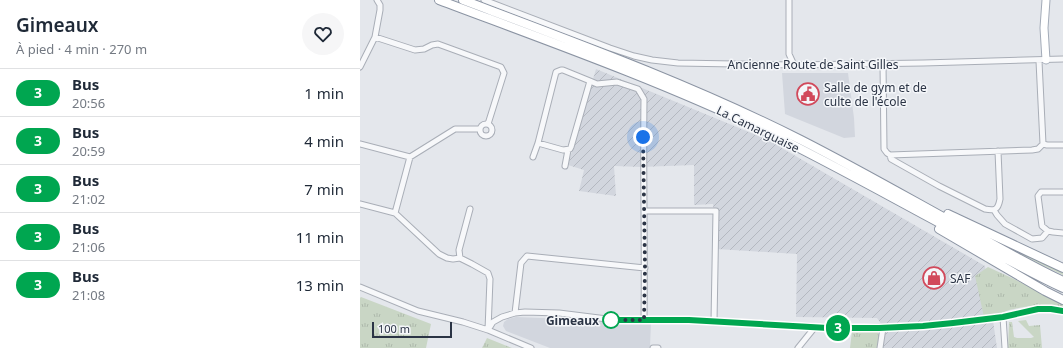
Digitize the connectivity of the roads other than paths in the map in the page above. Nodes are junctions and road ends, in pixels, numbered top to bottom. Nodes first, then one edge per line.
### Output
1 (377, 0) edge
2 (439, 0) edge
3 (462, 0) edge
4 (484, 0) edge
5 (788, 0) edge
6 (1047, 0) edge
7 (375, 37) junction
8 (1063, 60) edge
9 (1042, 61) junction
10 (883, 64) junction
11 (794, 65) junction
12 (360, 67) edge
13 (590, 81) junction
14 (488, 124) junction
15 (480, 129) junction
16 (538, 143) junction
17 (360, 144) edge
18 (1043, 144) junction
19 (1063, 145) edge
20 (568, 150) junction
21 (998, 151) junction
22 (890, 155) junction
23 (410, 157) junction
24 (533, 157) dead end
25 (565, 166) dead end
26 (857, 170) junction
27 (1063, 192) edge
28 (882, 193) junction
29 (360, 204) edge
30 (470, 209) dead end
31 (994, 210) junction
32 (644, 211) junction
33 (394, 213) junction
34 (1048, 231) junction
35 (1063, 233) edge
36 (460, 258) junction
37 (645, 268) junction
38 (1063, 268) edge
39 (1063, 281) edge
40 (360, 287) edge
41 (1063, 288) edge
42 (1063, 300) edge
43 (1063, 312) edge
44 (515, 313) junction
45 (1003, 317) junction
46 (644, 320) junction
47 (714, 322) junction
48 (815, 327) junction
49 (883, 328) junction
50 (488, 330) junction
51 (531, 348) edge
52 (653, 348) edge
53 (658, 348) edge
54 (798, 348) edge
55 (880, 348) edge
56 (1005, 348) edge

1 - 7 street
2 - 28 highway, La Camarguaise
3 - 26 highway, La Camarguaise
4 - 11 street, Ancienne Route de Saint Gilles
5 - 11 street
6 - 9 main road
7 - 12 street
7 - 14 street
8 - 9 street, Ancienne Route de Saint Gilles
9 - 10 street, Ancienne Route de Saint Gilles
9 - 18 street
10 - 11 street, Ancienne Route de Saint Gilles
10 - 22 street
13 - 16 street
13 - 20 street
13 - 32 street
14 - 15 street
14 - 15 street
15 - 23 street
16 - 20 street
16 - 24 street
17 - 23 street
18 - 19 street
18 - 21 street
20 - 25 street
21 - 22 street
21 - 31 street
22 - 31 street
23 - 33 street
26 - 38 highway
26 - 39 highway, La Camarguaise
27 - 34 street
28 - 41 highway, La Camarguaise
28 - 42 highway
29 - 33 street
30 - 36 street
31 - 34 street
32 - 37 street
32 - 47 street
33 - 36 street
34 - 35 street
36 - 50 street
37 - 44 street
37 - 46 street
40 - 50 street
43 - 45 street
44 - 46 street
44 - 50 street
45 - 49 street
45 - 56 street
46 - 47 street
47 - 48 street
48 - 49 street
48 - 54 street
49 - 55 street
50 - 51 street
52 - 53 street

